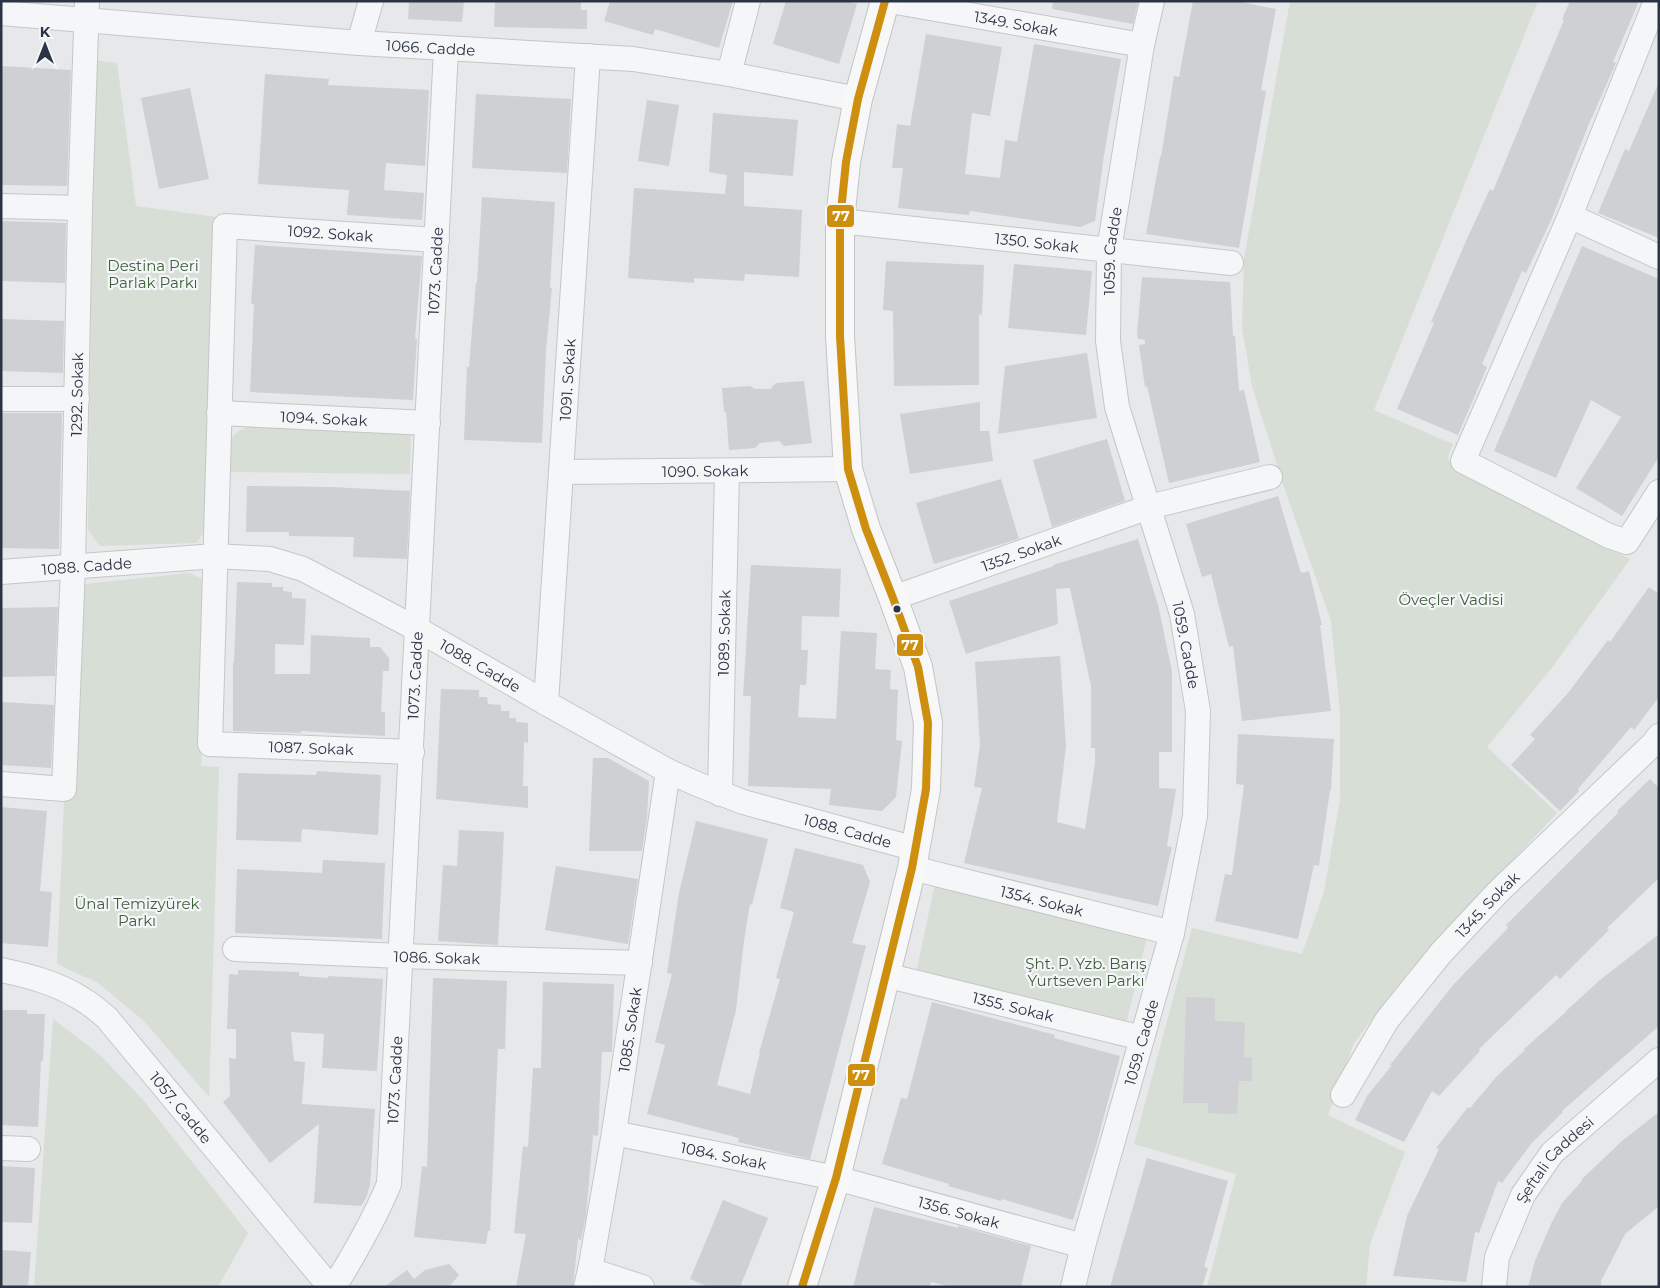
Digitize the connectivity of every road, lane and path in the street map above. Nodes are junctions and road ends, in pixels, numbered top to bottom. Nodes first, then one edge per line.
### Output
1 (371, 1) edge
2 (748, 1) edge
3 (885, 1) edge
4 (890, 1) edge
5 (1152, 1) edge
6 (1656, 1) edge
7 (86, 11) edge
8 (1, 13) edge
9 (359, 43) junction
10 (1142, 45) junction
11 (446, 50) junction
12 (588, 56) junction
13 (729, 74) junction
14 (858, 99) junction
15 (1, 206) edge
16 (80, 208) junction
17 (1570, 216) junction
18 (840, 221) junction
19 (437, 240) junction
20 (1109, 250) junction
21 (1659, 257) edge
22 (1231, 263) dead end
23 (1, 399) edge
24 (76, 399) junction
25 (219, 412) junction
26 (428, 423) junction
27 (848, 469) junction
28 (727, 471) junction
29 (561, 472) junction
30 (1270, 477) dead end
31 (1659, 492) edge
32 (1149, 507) junction
33 (215, 556) junction
34 (73, 567) junction
35 (1, 572) edge
36 (893, 598) junction
37 (418, 629) junction
38 (546, 703) junction
39 (1657, 742) edge
40 (412, 752) junction
41 (668, 770) junction
42 (1, 784) edge
43 (720, 794) junction
44 (914, 858) junction
45 (1172, 933) junction
46 (234, 949) dead end
47 (401, 956) junction
48 (640, 963) junction
49 (1, 970) edge
50 (885, 975) junction
51 (1142, 1038) junction
52 (1659, 1060) edge
53 (1343, 1095) dead end
54 (614, 1133) junction
55 (1, 1148) edge
56 (28, 1149) dead end
57 (836, 1178) junction
58 (1083, 1246) junction
59 (588, 1278) edge
60 (330, 1287) edge
61 (334, 1287) edge
62 (642, 1287) edge
63 (802, 1287) edge
64 (1073, 1287) edge
65 (1494, 1287) edge

1 - 9 street
2 - 13 street
3 - 14 main road
4 - 10 street, 1349. Sokak
5 - 10 street, 1059. Cadde
6 - 17 street
7 - 8 street, 1066. Cadde
7 - 9 street, 1066. Cadde
7 - 16 street, 1292. Sokak
9 - 11 street, 1066. Cadde
10 - 20 street, 1059. Cadde
11 - 12 street, 1066. Cadde
11 - 19 street, 1073. Cadde
12 - 13 street, 1066. Cadde
12 - 29 street, 1091. Sokak
13 - 14 street, 1066. Cadde
14 - 18 main road
15 - 16 street
16 - 24 street, 1292. Sokak
17 - 21 street
17 - 31 street
18 - 20 street, 1350. Sokak
18 - 27 main road
19 - 25 street, 1092. Sokak
19 - 26 street, 1073. Cadde
20 - 22 street, 1350. Sokak
20 - 32 street, 1059. Cadde
23 - 24 street
24 - 34 street, 1292. Sokak
25 - 26 street, 1094. Sokak
25 - 33 street
26 - 37 street, 1073. Cadde
27 - 28 street, 1090. Sokak
27 - 36 main road
28 - 29 street, 1090. Sokak
28 - 43 street, 1089. Sokak
29 - 38 street, 1091. Sokak
30 - 32 street, 1352. Sokak
32 - 36 street, 1352. Sokak
32 - 45 street, 1059. Cadde
33 - 34 street, 1088. Cadde
33 - 37 street, 1088. Cadde
33 - 40 street, 1087. Sokak
34 - 35 street, 1088. Cadde
34 - 42 street, 1292. Sokak
36 - 44 main road
37 - 38 street, 1088. Cadde
37 - 40 street, 1073. Cadde
38 - 41 street, 1088. Cadde
39 - 53 street, 1345. Sokak
40 - 47 street, 1073. Cadde
41 - 43 street, 1088. Cadde
41 - 48 street, 1085. Sokak
43 - 44 street, 1088. Cadde
44 - 45 street, 1354. Sokak
44 - 50 main road
45 - 51 street, 1059. Cadde
46 - 47 street, 1086. Sokak
47 - 48 street, 1086. Sokak
47 - 61 street, 1073. Cadde
48 - 54 street, 1085. Sokak
49 - 60 street, 1057. Cadde
50 - 51 street, 1355. Sokak
50 - 57 main road
51 - 58 street, 1059. Cadde
52 - 65 street, Şeftali Caddesi
54 - 57 street, 1084. Sokak
54 - 59 street, 1085. Sokak
55 - 56 street
57 - 58 street, 1356. Sokak
57 - 63 main road
58 - 64 street, 1059. Cadde
59 - 62 street

